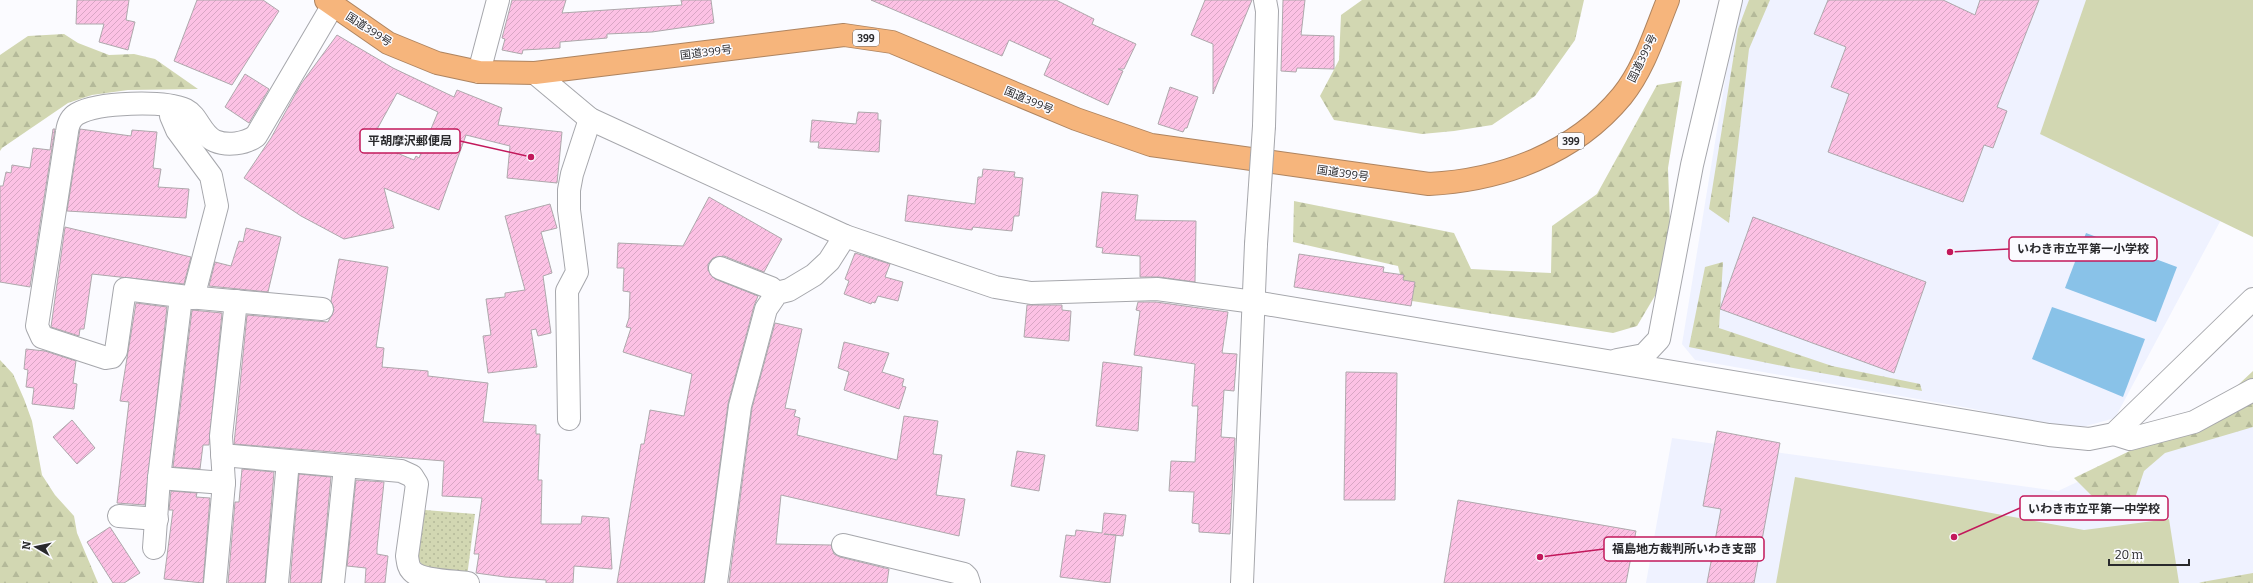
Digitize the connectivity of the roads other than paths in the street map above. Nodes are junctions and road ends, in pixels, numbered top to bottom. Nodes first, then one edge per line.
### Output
1 (498, 0) edge
2 (1265, 0) edge
3 (1668, 0) edge
4 (1731, 0) edge
5 (330, 3) edge
6 (479, 72) junction
7 (535, 73) junction
8 (171, 106) junction
9 (590, 119) junction
10 (844, 236) junction
11 (720, 268) dead end
12 (777, 294) junction
13 (187, 297) junction
14 (2253, 299) edge
15 (236, 301) junction
16 (1254, 302) junction
17 (322, 309) dead end
18 (1608, 362) junction
19 (2253, 390) edge
20 (569, 419) dead end
21 (2114, 434) junction
22 (222, 455) junction
23 (288, 461) junction
24 (346, 467) junction
25 (159, 478) junction
26 (224, 483) junction
27 (119, 516) dead end
28 (157, 519) junction
29 (842, 545) dead end
30 (154, 548) dead end
31 (215, 583) edge
32 (277, 583) edge
33 (333, 583) edge
34 (468, 583) edge
35 (716, 583) edge
36 (968, 583) edge
37 (1242, 583) edge

1 - 6 street
2 - 16 street, bridge
3 - 7 highway, 国道399号 / 399
4 - 18 street
5 - 6 highway, 国道399号 / 399
5 - 8 street
6 - 7 highway, 国道399号 / 399
7 - 9 street
8 - 13 street
8 - 13 street
9 - 10 street
9 - 20 street
10 - 12 street
10 - 16 street
11 - 12 street
12 - 35 street
13 - 15 street
13 - 25 street
14 - 21 street
15 - 17 street
15 - 22 street
16 - 18 street
16 - 37 street
18 - 21 street
19 - 21 street
22 - 23 street
22 - 26 street
23 - 24 street
23 - 32 street
24 - 33 street
24 - 34 street
25 - 26 street
25 - 28 street
26 - 31 street
27 - 28 street
28 - 30 street
29 - 36 street

